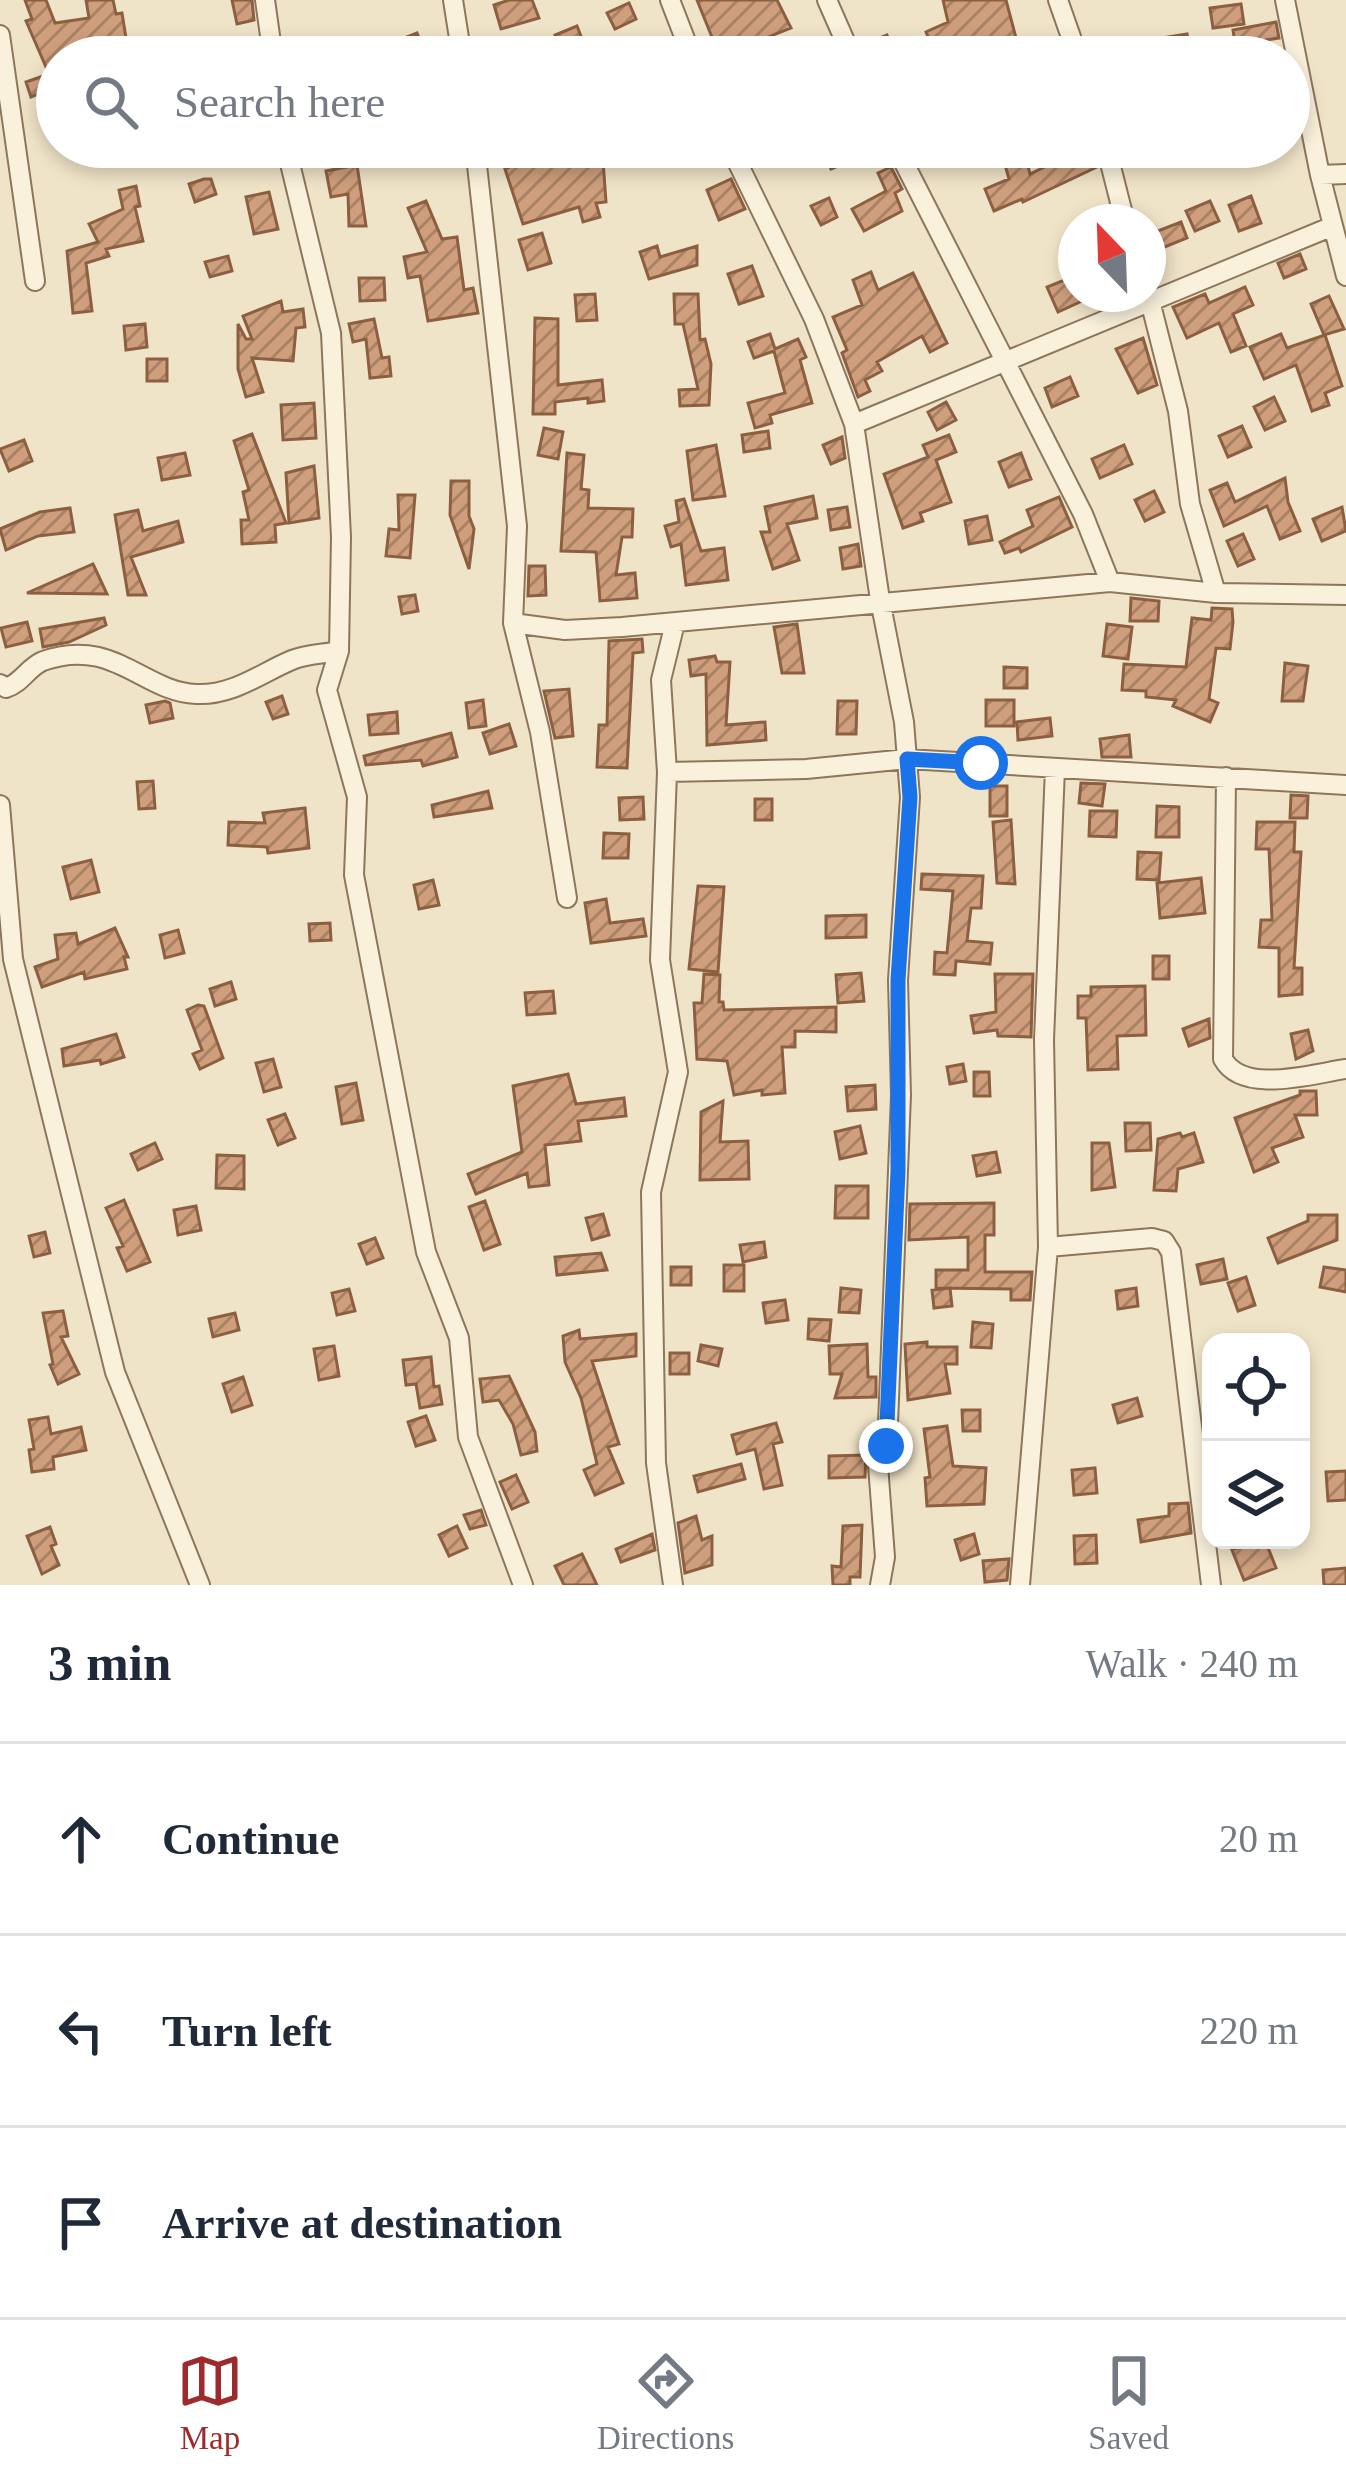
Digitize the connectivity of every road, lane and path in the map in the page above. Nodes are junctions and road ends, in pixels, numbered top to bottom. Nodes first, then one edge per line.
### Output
1 (265, 0) edge
2 (453, 0) edge
3 (670, 0) edge
4 (827, 0) edge
5 (1058, 0) edge
6 (1285, 0) edge
7 (0, 34) edge
8 (270, 36) edge
9 (459, 36) edge
10 (684, 36) edge
11 (843, 36) edge
12 (1071, 36) edge
13 (1292, 36) edge
14 (1310, 125) edge
15 (291, 168) edge
16 (477, 168) edge
17 (740, 168) edge
18 (907, 168) edge
19 (1112, 168) edge
20 (1346, 174) edge
21 (1320, 175) junction
22 (1121, 204) edge
23 (1333, 226) junction
24 (1346, 276) edge
25 (35, 281) dead end
26 (1166, 290) edge
27 (1115, 312) edge
28 (1153, 312) edge
29 (1006, 363) junction
30 (854, 424) junction
31 (1110, 582) junction
32 (1216, 592) junction
33 (1346, 595) edge
34 (880, 600) junction
35 (675, 622) junction
36 (514, 623) junction
37 (339, 651) junction
38 (0, 684) edge
39 (907, 759) junction
40 (1055, 768) junction
41 (667, 772) junction
42 (1226, 777) junction
43 (1346, 784) edge
44 (0, 805) edge
45 (567, 898) dead end
46 (1346, 1070) edge
47 (1048, 1246) junction
48 (200, 1585) edge
49 (523, 1585) edge
50 (673, 1585) edge
51 (880, 1585) edge
52 (1020, 1585) edge
53 (1211, 1585) edge

1 - 8 street
2 - 9 street
3 - 10 street
4 - 11 street
5 - 12 street
6 - 13 street
7 - 25 street
14 - 21 street
15 - 37 street
16 - 36 street
17 - 30 street
18 - 29 street
19 - 22 street
20 - 21 street
21 - 23 street
23 - 24 street
23 - 26 street
27 - 29 street
28 - 32 street
29 - 30 street
29 - 31 street
30 - 34 street
31 - 32 street
31 - 34 street
32 - 33 street
34 - 35 street
34 - 39 street
35 - 36 street
35 - 41 street
36 - 45 street
37 - 38 street
37 - 49 street
39 - 40 street
39 - 41 street
39 - 51 street
40 - 42 street
40 - 47 street
41 - 50 street
42 - 43 street
42 - 46 street
44 - 48 street
47 - 52 street
47 - 53 street

